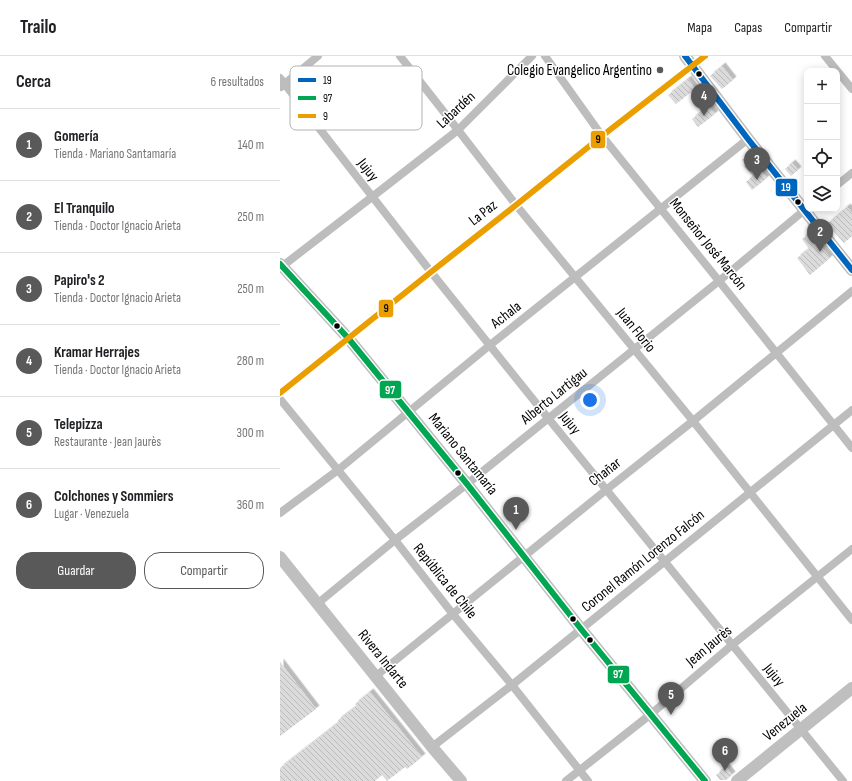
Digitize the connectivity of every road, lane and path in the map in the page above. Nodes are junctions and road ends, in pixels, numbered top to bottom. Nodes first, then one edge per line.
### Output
1 (318, 56) edge
2 (400, 56) edge
3 (532, 56) edge
4 (544, 56) edge
5 (685, 56) edge
6 (705, 56) edge
7 (825, 56) edge
8 (305, 66) edge
9 (408, 66) edge
10 (693, 66) junction
11 (282, 83) edge
12 (422, 84) edge
13 (852, 89) edge
14 (290, 93) edge
15 (319, 130) edge
16 (458, 130) junction
17 (602, 136) junction
18 (748, 139) junction
19 (852, 173) edge
20 (840, 183) edge
21 (372, 197) junction
22 (516, 205) junction
23 (804, 207) edge
24 (661, 209) junction
25 (804, 211) edge
26 (808, 212) edge
27 (281, 266) edge
28 (852, 270) edge
29 (431, 272) junction
30 (576, 278) junction
31 (719, 281) junction
32 (852, 291) edge
33 (348, 338) junction
34 (490, 345) junction
35 (634, 350) junction
36 (777, 353) junction
37 (280, 393) edge
38 (280, 399) edge
39 (852, 410) edge
40 (408, 412) junction
41 (548, 418) junction
42 (693, 421) junction
43 (834, 425) junction
44 (852, 448) edge
45 (338, 470) junction
46 (467, 484) junction
47 (606, 490) junction
48 (749, 493) junction
49 (280, 513) edge
50 (395, 540) junction
51 (852, 549) edge
52 (524, 556) junction
53 (281, 562) edge
54 (664, 562) junction
55 (817, 577) junction
56 (317, 604) junction
57 (452, 613) junction
58 (852, 620) edge
59 (581, 629) junction
60 (732, 645) junction
61 (376, 676) junction
62 (512, 685) junction
63 (852, 688) edge
64 (650, 714) junction
65 (800, 730) junction
66 (432, 747) junction
67 (579, 770) junction
68 (461, 781) edge
69 (566, 781) edge
70 (588, 781) edge
71 (705, 781) edge
72 (738, 781) edge
73 (843, 781) edge

1 - 8 street
2 - 9 street, Juan Florio
3 - 16 street, Labardén
4 - 17 street, Monseñor José Marcón
5 - 10 street
6 - 10 street, La Paz
7 - 13 street
10 - 17 street, La Paz
10 - 18 street
11 - 14 street, Jujuy
12 - 16 street, Juan Florio
15 - 21 street, Jujuy
16 - 21 street, Labardén
16 - 22 street, Juan Florio
17 - 22 street, La Paz
17 - 24 street, Monseñor José Marcón
18 - 23 street
18 - 24 street, Achala
19 - 20 street
21 - 27 street, Labardén
21 - 29 street, Jujuy
22 - 29 street, La Paz
22 - 30 street, Juan Florio
24 - 30 street, Achala
24 - 31 street, Monseñor José Marcón
25 - 31 street, Alberto Lartigau
26 - 28 street
27 - 33 street, Mariano Santamaría
29 - 33 street, La Paz
29 - 34 street, Jujuy
30 - 34 street, Achala
30 - 35 street, Juan Florio
31 - 35 street, Alberto Lartigau
31 - 36 street, Monseñor José Marcón
32 - 36 street, Chañar
33 - 37 street, La Paz
33 - 40 street, Mariano Santamaría
34 - 40 street, Achala
34 - 41 street, Jujuy
35 - 41 street, Alberto Lartigau
35 - 42 street, Juan Florio
36 - 42 street, Chañar
36 - 43 street, Monseñor José Marcón
38 - 45 street, República de Chile
39 - 43 street, Coronel Ramón Lorenzo Falcón
40 - 45 street, Achala
40 - 46 street, Mariano Santamaría
41 - 46 street, Alberto Lartigau
41 - 47 street, Jujuy
42 - 47 street, Chañar
42 - 48 street, Juan Florio
43 - 44 street, Monseñor José Marcón
43 - 48 street, Coronel Ramón Lorenzo Falcón
45 - 49 street, Achala
45 - 50 street, República de Chile
46 - 50 street, Alberto Lartigau
46 - 52 street, Mariano Santamaría
47 - 52 street, Chañar
47 - 54 street, Jujuy
48 - 54 street, Coronel Ramón Lorenzo Falcón
48 - 55 street, Juan Florio
50 - 56 street, Alberto Lartigau
50 - 57 street, República de Chile
51 - 55 street, Jean Jaurès
52 - 57 street, Chañar
52 - 59 street, Mariano Santamaría
53 - 56 street, Rivera Indarte
54 - 59 street, Coronel Ramón Lorenzo Falcón
54 - 60 street, Jujuy
55 - 58 street, Juan Florio
55 - 60 street, Jean Jaurès
56 - 61 street, Rivera Indarte
57 - 61 street, Chañar
57 - 62 street, República de Chile
59 - 62 street, Coronel Ramón Lorenzo Falcón
59 - 64 street, Mariano Santamaría
60 - 64 street, Jean Jaurès
60 - 65 street, Jujuy
61 - 66 street, Rivera Indarte
62 - 66 street, Coronel Ramón Lorenzo Falcón
62 - 67 street, República de Chile
63 - 65 street, Venezuela
64 - 67 street, Jean Jaurès
64 - 71 street, Mariano Santamaría
65 - 72 street, Venezuela
65 - 73 street, Jujuy
66 - 68 street, Rivera Indarte
67 - 69 street, Jean Jaurès
67 - 70 street, República de Chile

